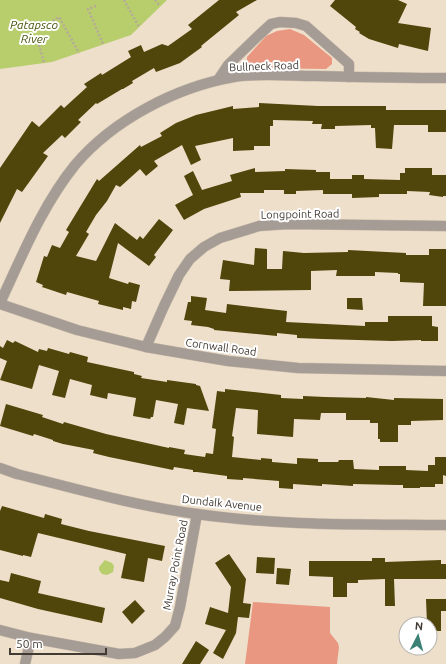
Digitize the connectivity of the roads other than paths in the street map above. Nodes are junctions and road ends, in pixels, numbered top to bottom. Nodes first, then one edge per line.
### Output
1 (349, 77) junction
2 (446, 78) edge
3 (218, 80) junction
4 (446, 226) edge
5 (0, 303) edge
6 (146, 347) junction
7 (446, 371) edge
8 (0, 468) edge
9 (196, 514) junction
10 (446, 525) edge
11 (0, 630) edge
12 (31, 638) junction
13 (25, 664) edge

1 - 2 street, Bullneck Road
1 - 3 street, Bullneck Road
1 - 3 street
3 - 5 street, Bullneck Road
4 - 6 street, Longpoint Road
5 - 6 street, Cornwall Road
6 - 7 street, Cornwall Road
8 - 9 street, Dundalk Avenue
9 - 10 street, Dundalk Avenue
9 - 12 street, Murray Point Road
11 - 12 street, Murray Point Road
12 - 13 street

